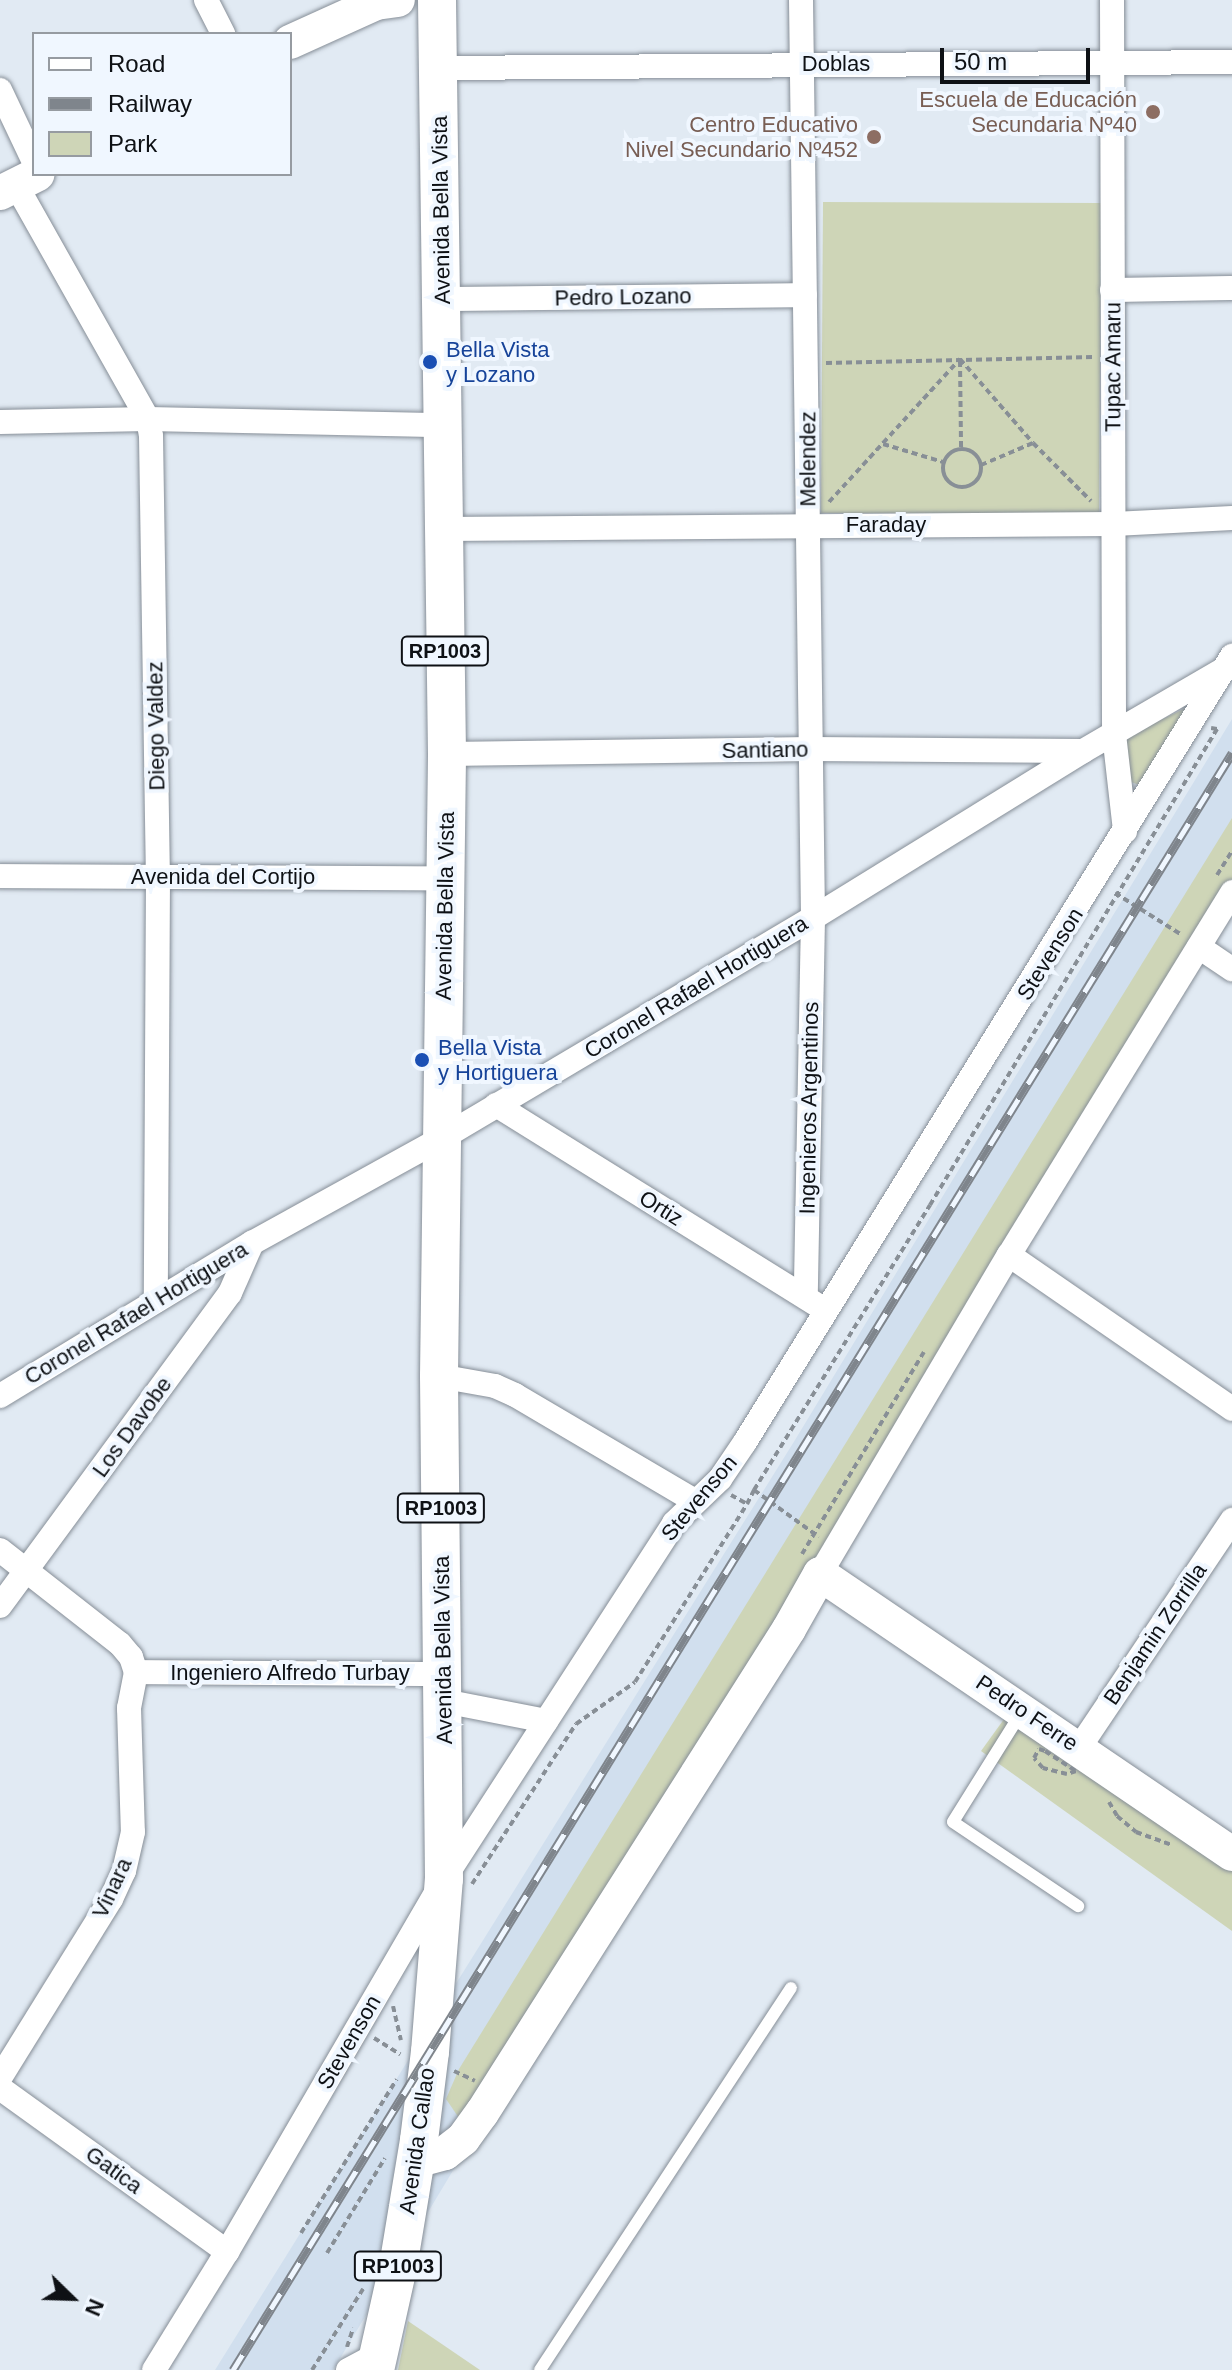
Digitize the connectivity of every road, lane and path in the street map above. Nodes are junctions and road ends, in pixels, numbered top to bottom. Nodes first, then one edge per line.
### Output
1 (206, 0) edge
2 (398, 0) edge
3 (437, 0) edge
4 (801, 0) edge
5 (1112, 0) edge
6 (222, 32) edge
7 (292, 41) edge
8 (1232, 62) edge
9 (1111, 63) junction
10 (800, 64) junction
11 (440, 68) junction
12 (0, 90) edge
13 (22, 179) edge
14 (1232, 288) edge
15 (1112, 290) junction
16 (805, 295) junction
17 (442, 299) junction
18 (1111, 356) junction
19 (960, 359) junction
20 (807, 363) junction
21 (148, 419) junction
22 (0, 422) edge
23 (444, 425) junction
24 (1033, 443) junction
25 (883, 444) junction
26 (961, 449) junction
27 (943, 462) junction
28 (981, 465) junction
29 (1232, 518) edge
30 (1114, 524) junction
31 (808, 526) junction
32 (444, 529) junction
33 (1228, 663) edge
34 (1191, 724) junction
35 (1114, 734) junction
36 (811, 749) junction
37 (1083, 751) junction
38 (447, 754) junction
39 (1125, 831) junction
40 (0, 876) edge
41 (158, 877) junction
42 (445, 878) junction
43 (1096, 881) junction
44 (1232, 892) edge
45 (1117, 894) junction
46 (813, 918) junction
47 (1199, 947) junction
48 (1232, 969) edge
49 (496, 1105) junction
50 (442, 1138) junction
51 (252, 1243) junction
52 (1009, 1255) junction
53 (156, 1301) junction
54 (816, 1304) junction
55 (439, 1376) junction
56 (0, 1396) edge
57 (1232, 1409) edge
58 (754, 1490) junction
59 (704, 1493) junction
60 (747, 1504) junction
61 (1232, 1520) edge
62 (0, 1550) edge
63 (826, 1561) junction
64 (26, 1570) junction
65 (0, 1606) edge
66 (136, 1672) junction
67 (444, 1687) junction
68 (1023, 1710) junction
69 (546, 1721) junction
70 (1079, 1748) junction
71 (1102, 1790) dead end
72 (1176, 1845) dead end
73 (1232, 1854) edge
74 (456, 1884) junction
75 (1078, 1906) dead end
76 (380, 1988) junction
77 (791, 1988) dead end
78 (372, 2037) dead end
79 (428, 2059) junction
80 (0, 2078) edge
81 (482, 2084) dead end
82 (0, 2088) edge
83 (417, 2150) junction
84 (301, 2233) dead end
85 (227, 2252) junction
86 (327, 2253) dead end
87 (369, 2280) dead end
88 (367, 2365) edge
89 (154, 2370) edge
90 (312, 2370) edge
91 (540, 2370) edge

1 - 6 street
2 - 7 street
3 - 11 main road, Avenida Bella Vista / RP1003
4 - 10 street, Melendez
5 - 9 street, Tupac Amaru
8 - 9 street, Doblas
9 - 10 street, Doblas
9 - 15 street, Tupac Amaru
10 - 11 street, Doblas
10 - 16 street, Melendez
11 - 17 main road, Avenida Bella Vista / RP1003
12 - 13 street, Diego Valdez
13 - 21 street, Diego Valdez
14 - 15 street
15 - 18 street, Tupac Amaru
16 - 17 street, Pedro Lozano
16 - 20 street, Melendez
17 - 23 main road, Avenida Bella Vista / RP1003
18 - 19 path
18 - 30 street, Tupac Amaru
19 - 20 path
19 - 24 path
19 - 25 path
19 - 26 path
20 - 31 street, Melendez
21 - 22 street
21 - 23 street
21 - 41 street, Diego Valdez
23 - 32 main road, Avenida Bella Vista / RP1003
24 - 28 path
24 - 30 path
25 - 27 path
25 - 31 path
26 - 27 path
26 - 28 path
27 - 28 path
29 - 30 street, Faraday
30 - 31 street, Faraday
30 - 35 street, Tupac Amaru
31 - 32 street, Faraday
31 - 36 street, Melendez
32 - 38 main road, Avenida Bella Vista / RP1003
33 - 34 street, Stevenson
33 - 35 street, Coronel Rafael Hortiguera
34 - 39 street, Stevenson
34 - 45 path
35 - 37 street, Coronel Rafael Hortiguera
35 - 39 street, Tupac Amaru
36 - 37 street, Santiano
36 - 38 street, Santiano
36 - 46 street, Melendez
37 - 46 street, Coronel Rafael Hortiguera
38 - 42 main road, Avenida Bella Vista / RP1003
39 - 43 street, Stevenson
40 - 41 street, Avenida del Cortijo
41 - 42 street, Avenida del Cortijo
41 - 53 street, Diego Valdez
42 - 50 main road, Avenida Bella Vista / RP1003
43 - 45 path
43 - 54 street, Stevenson
44 - 47 street
45 - 47 path
45 - 58 path
46 - 49 street, Coronel Rafael Hortiguera
46 - 54 street, Ingenieros Argentinos
47 - 48 street
47 - 52 street
49 - 50 street, Coronel Rafael Hortiguera
49 - 54 street, Ortiz
50 - 51 street, Coronel Rafael Hortiguera
50 - 55 main road, Avenida Bella Vista / RP1003
51 - 53 street, Coronel Rafael Hortiguera
51 - 64 street, Los Davobe
52 - 57 street
52 - 63 street
53 - 56 street, Coronel Rafael Hortiguera
54 - 59 street, Stevenson
55 - 59 street
55 - 67 main road, Avenida Bella Vista / RP1003
58 - 60 path
58 - 63 path
59 - 60 path
59 - 69 street, Stevenson
60 - 74 path
61 - 70 street, Benjamin Zorrilla
62 - 64 street
63 - 68 street, Pedro Ferre
63 - 83 street
64 - 65 street, Los Davobe
64 - 66 street
66 - 67 street, Ingeniero Alfredo Turbay
66 - 80 street, Vinara
67 - 69 street, Ingeniero Alfredo Turbay
67 - 74 main road, Avenida Bella Vista / RP1003
68 - 70 street, Pedro Ferre
68 - 75 lane
69 - 74 street, Stevenson
70 - 73 street, Pedro Ferre
71 - 72 path
74 - 76 street, Stevenson
74 - 79 main road, Avenida Bella Vista / RP1003
76 - 78 path
76 - 85 street, Stevenson
77 - 91 lane
79 - 81 path
79 - 83 main road, Avenida Callao / RP1003
79 - 84 path
82 - 85 street, Gatica
83 - 86 path
83 - 88 main road, Avenida Callao / RP1003
85 - 89 street, Stevenson
87 - 90 path

